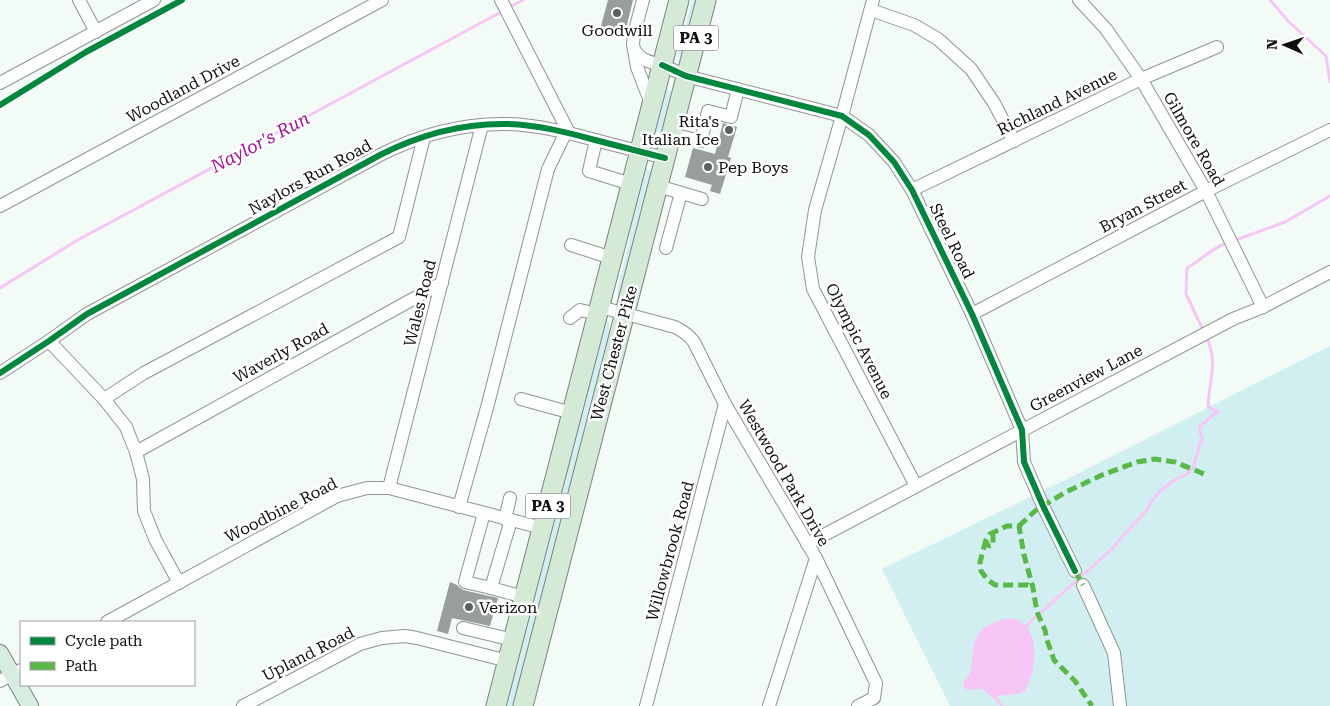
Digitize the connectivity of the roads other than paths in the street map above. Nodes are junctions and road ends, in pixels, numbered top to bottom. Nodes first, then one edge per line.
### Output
1 (79, 0) edge
2 (154, 0) edge
3 (382, 0) edge
4 (643, 0) edge
5 (679, 0) edge
6 (706, 0) edge
7 (1079, 0) edge
8 (502, 1) edge
9 (872, 5) edge
10 (96, 32) junction
11 (1218, 47) dead end
12 (635, 52) junction
13 (662, 65) junction
14 (686, 76) junction
15 (1141, 80) junction
16 (0, 83) edge
17 (738, 89) junction
18 (652, 106) junction
19 (842, 116) junction
20 (482, 125) junction
21 (1330, 130) edge
22 (568, 132) junction
23 (671, 134) junction
24 (424, 137) junction
25 (596, 140) junction
26 (1014, 141) junction
27 (640, 152) junction
28 (665, 158) junction
29 (631, 184) junction
30 (658, 186) junction
31 (912, 190) junction
32 (1206, 191) junction
33 (681, 193) junction
34 (702, 199) dead end
35 (0, 206) edge
36 (571, 246) dead end
37 (666, 248) dead end
38 (612, 258) junction
39 (1330, 272) edge
40 (442, 283) junction
41 (1263, 307) junction
42 (598, 311) junction
43 (624, 313) junction
44 (972, 314) junction
45 (570, 318) dead end
46 (48, 341) junction
47 (0, 373) edge
48 (104, 399) junction
49 (521, 399) dead end
50 (725, 404) junction
51 (572, 412) junction
52 (1022, 430) junction
53 (136, 452) junction
54 (916, 486) junction
55 (389, 488) junction
56 (510, 498) dead end
57 (459, 507) junction
58 (484, 513) junction
59 (508, 519) junction
60 (542, 528) junction
61 (807, 544) junction
62 (816, 558) junction
63 (1075, 571) dead end
64 (179, 583) junction
65 (1083, 585) dead end
66 (491, 588) junction
67 (524, 597) junction
68 (109, 621) edge
69 (463, 628) dead end
70 (513, 640) junction
71 (0, 653) edge
72 (508, 660) junction
73 (11, 675) edge
74 (30, 706) edge
75 (243, 706) edge
76 (496, 706) edge
77 (523, 706) edge
78 (646, 706) edge
79 (769, 706) edge
80 (858, 706) edge
81 (1120, 706) edge

1 - 10 street
2 - 10 street
3 - 35 street, Woodland Drive
4 - 12 street
5 - 13 highway, West Chester Pike / PA 3
6 - 14 highway, West Chester Pike / PA 3
7 - 15 street, Gilmore Road
8 - 22 street
9 - 19 street, Olympic Avenue
9 - 26 street
10 - 16 street
11 - 15 street, Richland Avenue
12 - 13 street, Steel Road
12 - 18 street
13 - 14 street, Steel Road
13 - 18 highway, West Chester Pike / PA 3
14 - 17 street, Steel Road
14 - 23 highway, West Chester Pike / PA 3
15 - 26 street, Richland Avenue
15 - 32 street, Gilmore Road
17 - 19 street, Steel Road
17 - 23 street
18 - 27 highway, West Chester Pike / PA 3
19 - 31 street, Steel Road
19 - 54 street, Olympic Avenue
20 - 22 street, Naylors Run Road
20 - 24 street, Naylors Run Road
20 - 40 street, Wales Road
21 - 32 street, Bryan Street
22 - 25 street, Naylors Run Road
22 - 57 street
23 - 28 highway, West Chester Pike / PA 3
24 - 46 street, Naylors Run Road
24 - 48 street
25 - 27 street, Naylors Run Road
25 - 29 street
26 - 31 street, Richland Avenue
27 - 28 street, Naylors Run Road
27 - 29 highway, West Chester Pike / PA 3
28 - 30 highway, West Chester Pike / PA 3
29 - 38 highway, West Chester Pike / PA 3
30 - 33 street
30 - 43 highway, West Chester Pike / PA 3
31 - 44 street, Steel Road
32 - 41 street, Gilmore Road
32 - 44 street, Bryan Street
33 - 34 street
33 - 37 street
36 - 38 street
38 - 42 highway, West Chester Pike / PA 3
39 - 41 street, Greenview Lane
40 - 53 street, Waverly Road
40 - 55 street, Wales Road
41 - 52 street, Greenview Lane
42 - 43 street, Westwood Park Drive
42 - 45 street, Westwood Park Drive
42 - 51 highway, West Chester Pike / PA 3
43 - 50 street, Westwood Park Drive
43 - 77 highway, West Chester Pike / PA 3
44 - 52 street, Steel Road
46 - 47 street, Naylors Run Road
46 - 48 street
48 - 53 street
49 - 51 street
50 - 61 street, Westwood Park Drive
50 - 78 street, Willowbrook Road
51 - 60 highway, West Chester Pike / PA 3
52 - 54 street, Greenview Lane
52 - 63 street, Steel Road
53 - 64 street
54 - 61 street, Greenview Lane
55 - 57 street, Woodbine Road
55 - 64 street, Woodbine Road
56 - 59 street
57 - 58 street, Woodbine Road
58 - 59 street, Woodbine Road
58 - 66 street
59 - 60 street, Woodbine Road
59 - 66 street
60 - 67 highway, West Chester Pike / PA 3
61 - 62 street, Westwood Park Drive
62 - 79 street
62 - 80 street, Westwood Park Drive
64 - 68 street, Woodbine Road
65 - 81 street
66 - 67 street
67 - 70 highway, West Chester Pike / PA 3
69 - 70 street
70 - 72 highway, West Chester Pike / PA 3
71 - 73 main road
72 - 75 street, Upland Road
72 - 76 highway, West Chester Pike / PA 3
73 - 74 main road

